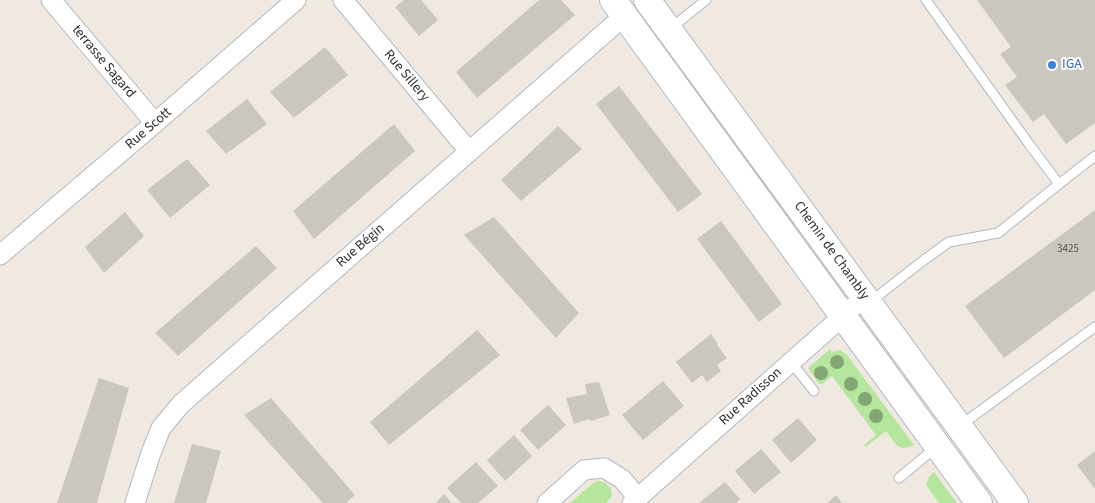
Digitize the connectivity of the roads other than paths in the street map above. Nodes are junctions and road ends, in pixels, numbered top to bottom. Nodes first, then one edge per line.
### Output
1 (51, 0) edge
2 (296, 0) edge
3 (343, 0) edge
4 (647, 0) edge
5 (706, 0) edge
6 (926, 0) edge
7 (618, 8) edge
8 (669, 29) junction
9 (156, 123) junction
10 (470, 151) junction
11 (1095, 156) edge
12 (1059, 184) junction
13 (0, 255) edge
14 (867, 300) junction
15 (843, 316) junction
16 (1095, 327) edge
17 (791, 362) junction
18 (814, 391) dead end
19 (959, 427) junction
20 (938, 446) junction
21 (899, 478) dead end
22 (635, 500) edge
23 (135, 503) edge
24 (547, 503) edge
25 (979, 503) edge
26 (1015, 503) edge

1 - 9 street, terrasse Sagard
2 - 9 street, Rue Scott
3 - 10 street, Rue Sillery
4 - 8 main road, Chemin de Chambly
5 - 8 lane
6 - 12 lane
7 - 10 street, Rue Bégin
7 - 15 main road, Chemin de Chambly
8 - 14 main road, Chemin de Chambly
9 - 13 street, Rue Scott
10 - 23 street, Rue Bégin
11 - 12 lane
12 - 14 lane
14 - 15 street, Rue Radisson
14 - 19 main road, Chemin de Chambly
15 - 17 street, Rue Radisson
15 - 20 main road, Chemin de Chambly
16 - 19 lane
17 - 18 lane
17 - 22 street, Rue Radisson
19 - 26 main road, Chemin de Chambly
20 - 21 lane
20 - 25 main road, Chemin de Chambly
22 - 24 street, Rue Radisson

